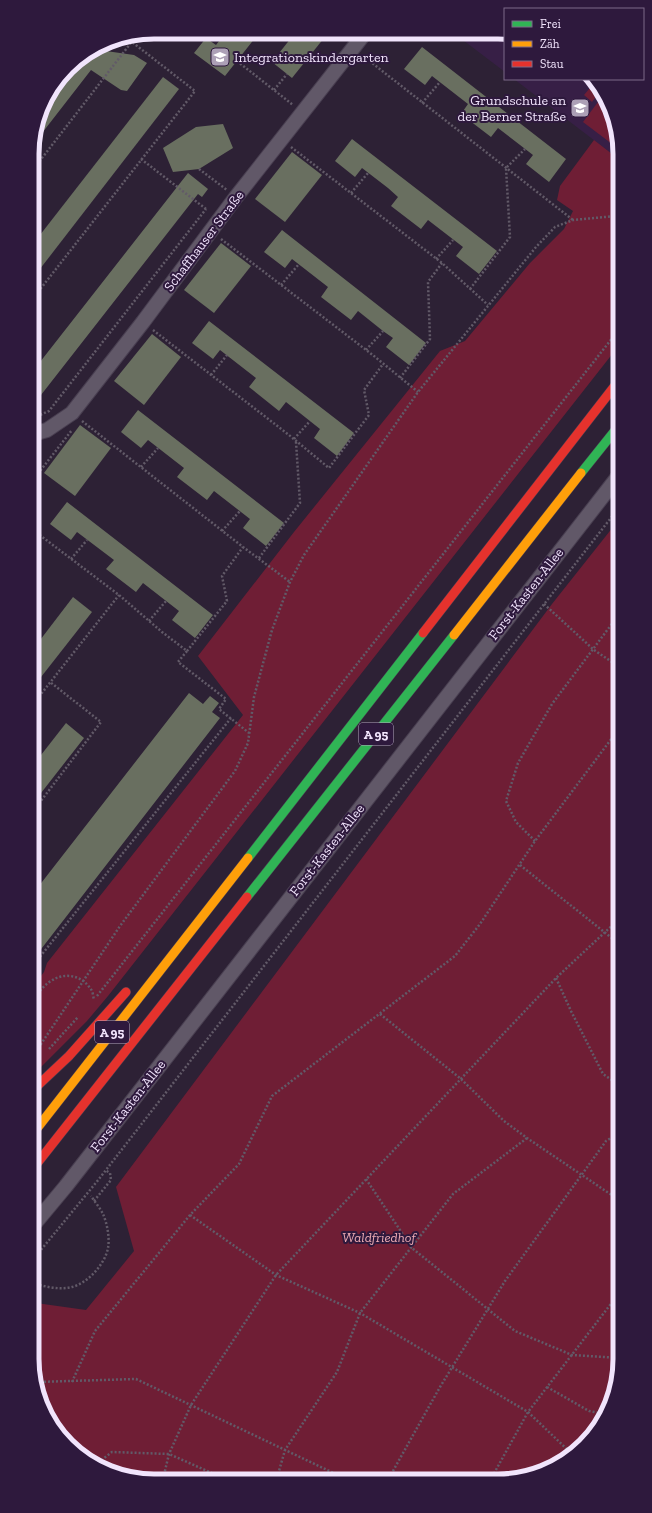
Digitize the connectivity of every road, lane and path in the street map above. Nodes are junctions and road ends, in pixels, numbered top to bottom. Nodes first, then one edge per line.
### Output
1 (360, 39) edge
2 (132, 42) joint
3 (353, 49) junction
4 (237, 61) dead end
5 (287, 74) dead end
6 (440, 82) dead end
7 (274, 90) junction
8 (422, 103) junction
9 (302, 113) junction
10 (282, 139) junction
11 (524, 149) dead end
12 (141, 159) junction
13 (39, 162) edge
14 (506, 168) junction
15 (199, 169) dead end
16 (368, 173) dead end
17 (351, 193) junction
18 (236, 198) junction
19 (206, 208) junction
20 (613, 216) edge
21 (220, 220) junction
22 (573, 220) junction
23 (211, 231) junction
24 (453, 240) dead end
25 (436, 259) junction
26 (442, 263) junction
27 (298, 264) dead end
28 (281, 285) junction
29 (470, 289) junction
30 (39, 291) edge
31 (488, 306) junction
32 (143, 322) junction
33 (383, 330) dead end
34 (613, 337) edge
35 (366, 350) junction
36 (226, 355) dead end
37 (384, 364) junction
38 (211, 375) junction
39 (400, 378) junction
40 (613, 388) edge
41 (418, 392) junction
42 (57, 401) junction
43 (39, 415) edge
44 (76, 416) junction
45 (310, 421) dead end
46 (39, 432) edge
47 (613, 433) edge
48 (295, 440) junction
49 (158, 448) dead end
50 (141, 467) junction
51 (39, 471) edge
52 (613, 483) edge
53 (240, 511) dead end
54 (613, 515) edge
55 (222, 531) junction
56 (39, 534) edge
57 (87, 540) dead end
58 (243, 547) junction
59 (259, 558) junction
60 (71, 559) junction
61 (290, 582) junction
62 (119, 596) junction
63 (166, 601) dead end
64 (544, 604) junction
65 (149, 621) junction
66 (613, 623) edge
67 (594, 650) junction
68 (187, 651) junction
69 (613, 663) edge
70 (50, 682) junction
71 (39, 696) edge
72 (231, 718) junction
73 (249, 734) junction
74 (613, 737) edge
75 (39, 803) edge
76 (535, 841) junction
77 (520, 865) junction
78 (613, 925) edge
79 (189, 932) junction
80 (605, 933) junction
81 (613, 939) edge
82 (160, 954) dead end
83 (39, 958) edge
84 (556, 978) junction
85 (83, 980) junction
86 (130, 988) dead end
87 (39, 993) edge
88 (83, 1012) dead end
89 (380, 1014) junction
90 (39, 1048) edge
91 (46, 1052) dead end
92 (461, 1079) junction
93 (613, 1081) edge
94 (39, 1084) edge
95 (39, 1126) edge
96 (613, 1137) edge
97 (527, 1138) junction
98 (39, 1161) edge
99 (105, 1170) junction
100 (581, 1174) junction
101 (366, 1179) junction
102 (91, 1196) dead end
103 (613, 1196) edge
104 (94, 1201) junction
105 (190, 1215) junction
106 (39, 1218) edge
107 (412, 1248) junction
108 (39, 1252) edge
109 (276, 1275) junction
110 (39, 1285) edge
111 (613, 1301) edge
112 (488, 1310) junction
113 (360, 1313) junction
114 (572, 1355) junction
115 (613, 1358) edge
116 (453, 1367) junction
117 (42, 1382) edge
118 (72, 1382) junction
119 (547, 1387) junction
120 (191, 1405) junction
121 (528, 1412) junction
122 (600, 1413) edge
123 (285, 1450) junction
124 (568, 1450) edge
125 (169, 1454) junction
126 (100, 1461) edge
127 (164, 1474) edge
128 (214, 1474) edge
129 (278, 1474) edge
130 (336, 1474) edge
131 (391, 1474) edge
132 (494, 1474) edge

1 - 3 street, Schaffhauser Straße
2 - 12 path
2 - 13 path
3 - 8 path
3 - 9 street, Schaffhauser Straße
4 - 7 path
5 - 7 path
6 - 8 path
7 - 9 path
8 - 14 path
9 - 10 street, Schaffhauser Straße
10 - 17 path
10 - 18 street, Schaffhauser Straße
11 - 14 path
12 - 19 path
12 - 30 path
14 - 22 path
14 - 29 path
15 - 18 path
16 - 17 path
17 - 25 path
18 - 21 street, Schaffhauser Straße
19 - 21 path
19 - 42 path
20 - 22 path
21 - 23 street, Schaffhauser Straße
22 - 31 path
23 - 28 path
23 - 32 street, Schaffhauser Straße
24 - 25 path
25 - 26 path
26 - 29 path
26 - 39 path
27 - 28 path
28 - 35 path
29 - 31 path
31 - 41 path
32 - 38 path
32 - 44 street, Schaffhauser Straße
33 - 35 path
34 - 85 path
35 - 37 path
36 - 38 path
37 - 39 path
37 - 48 path
38 - 48 path
39 - 41 path
40 - 79 highway, A 95
41 - 61 path
42 - 43 path
42 - 44 path
44 - 46 street, Schaffhauser Straße
44 - 50 path
44 - 51 path
45 - 48 path
47 - 98 highway, A 95
48 - 59 path
49 - 50 path
50 - 55 path
52 - 106 street, Forst-Kasten-Allee
53 - 55 path
54 - 64 path
55 - 58 path
56 - 60 path
57 - 60 path
58 - 59 path
58 - 68 path
59 - 61 path
60 - 62 path
61 - 73 path
62 - 65 path
62 - 70 path
63 - 65 path
64 - 67 path
64 - 99 path
65 - 68 path
66 - 67 path
67 - 69 path
67 - 76 path
68 - 72 path
70 - 71 path
70 - 75 path
72 - 73 path
72 - 83 path
73 - 85 path
74 - 76 path
76 - 77 path
77 - 80 path
77 - 89 path
78 - 80 path
79 - 82 highway
79 - 95 highway, A 95
80 - 81 path
80 - 84 path
84 - 92 path
84 - 93 path
85 - 87 path
85 - 90 path
86 - 94 highway
88 - 91 path
89 - 92 path
89 - 105 path
92 - 97 path
92 - 101 path
96 - 100 path
97 - 100 path
97 - 107 path
99 - 104 path
99 - 108 path
100 - 103 path
100 - 112 path
101 - 107 path
101 - 109 path
102 - 104 path
104 - 110 path
105 - 109 path
105 - 118 path
107 - 112 path
107 - 113 path
109 - 113 path
109 - 120 path
111 - 114 path
112 - 114 path
112 - 116 path
113 - 116 path
113 - 123 path
114 - 115 path
114 - 119 path
116 - 121 path
116 - 131 path
117 - 118 path
118 - 120 path
119 - 121 path
119 - 122 path
120 - 123 path
120 - 125 path
121 - 124 path
121 - 132 path
123 - 129 path
123 - 130 path
125 - 126 path
125 - 127 path
125 - 128 path

